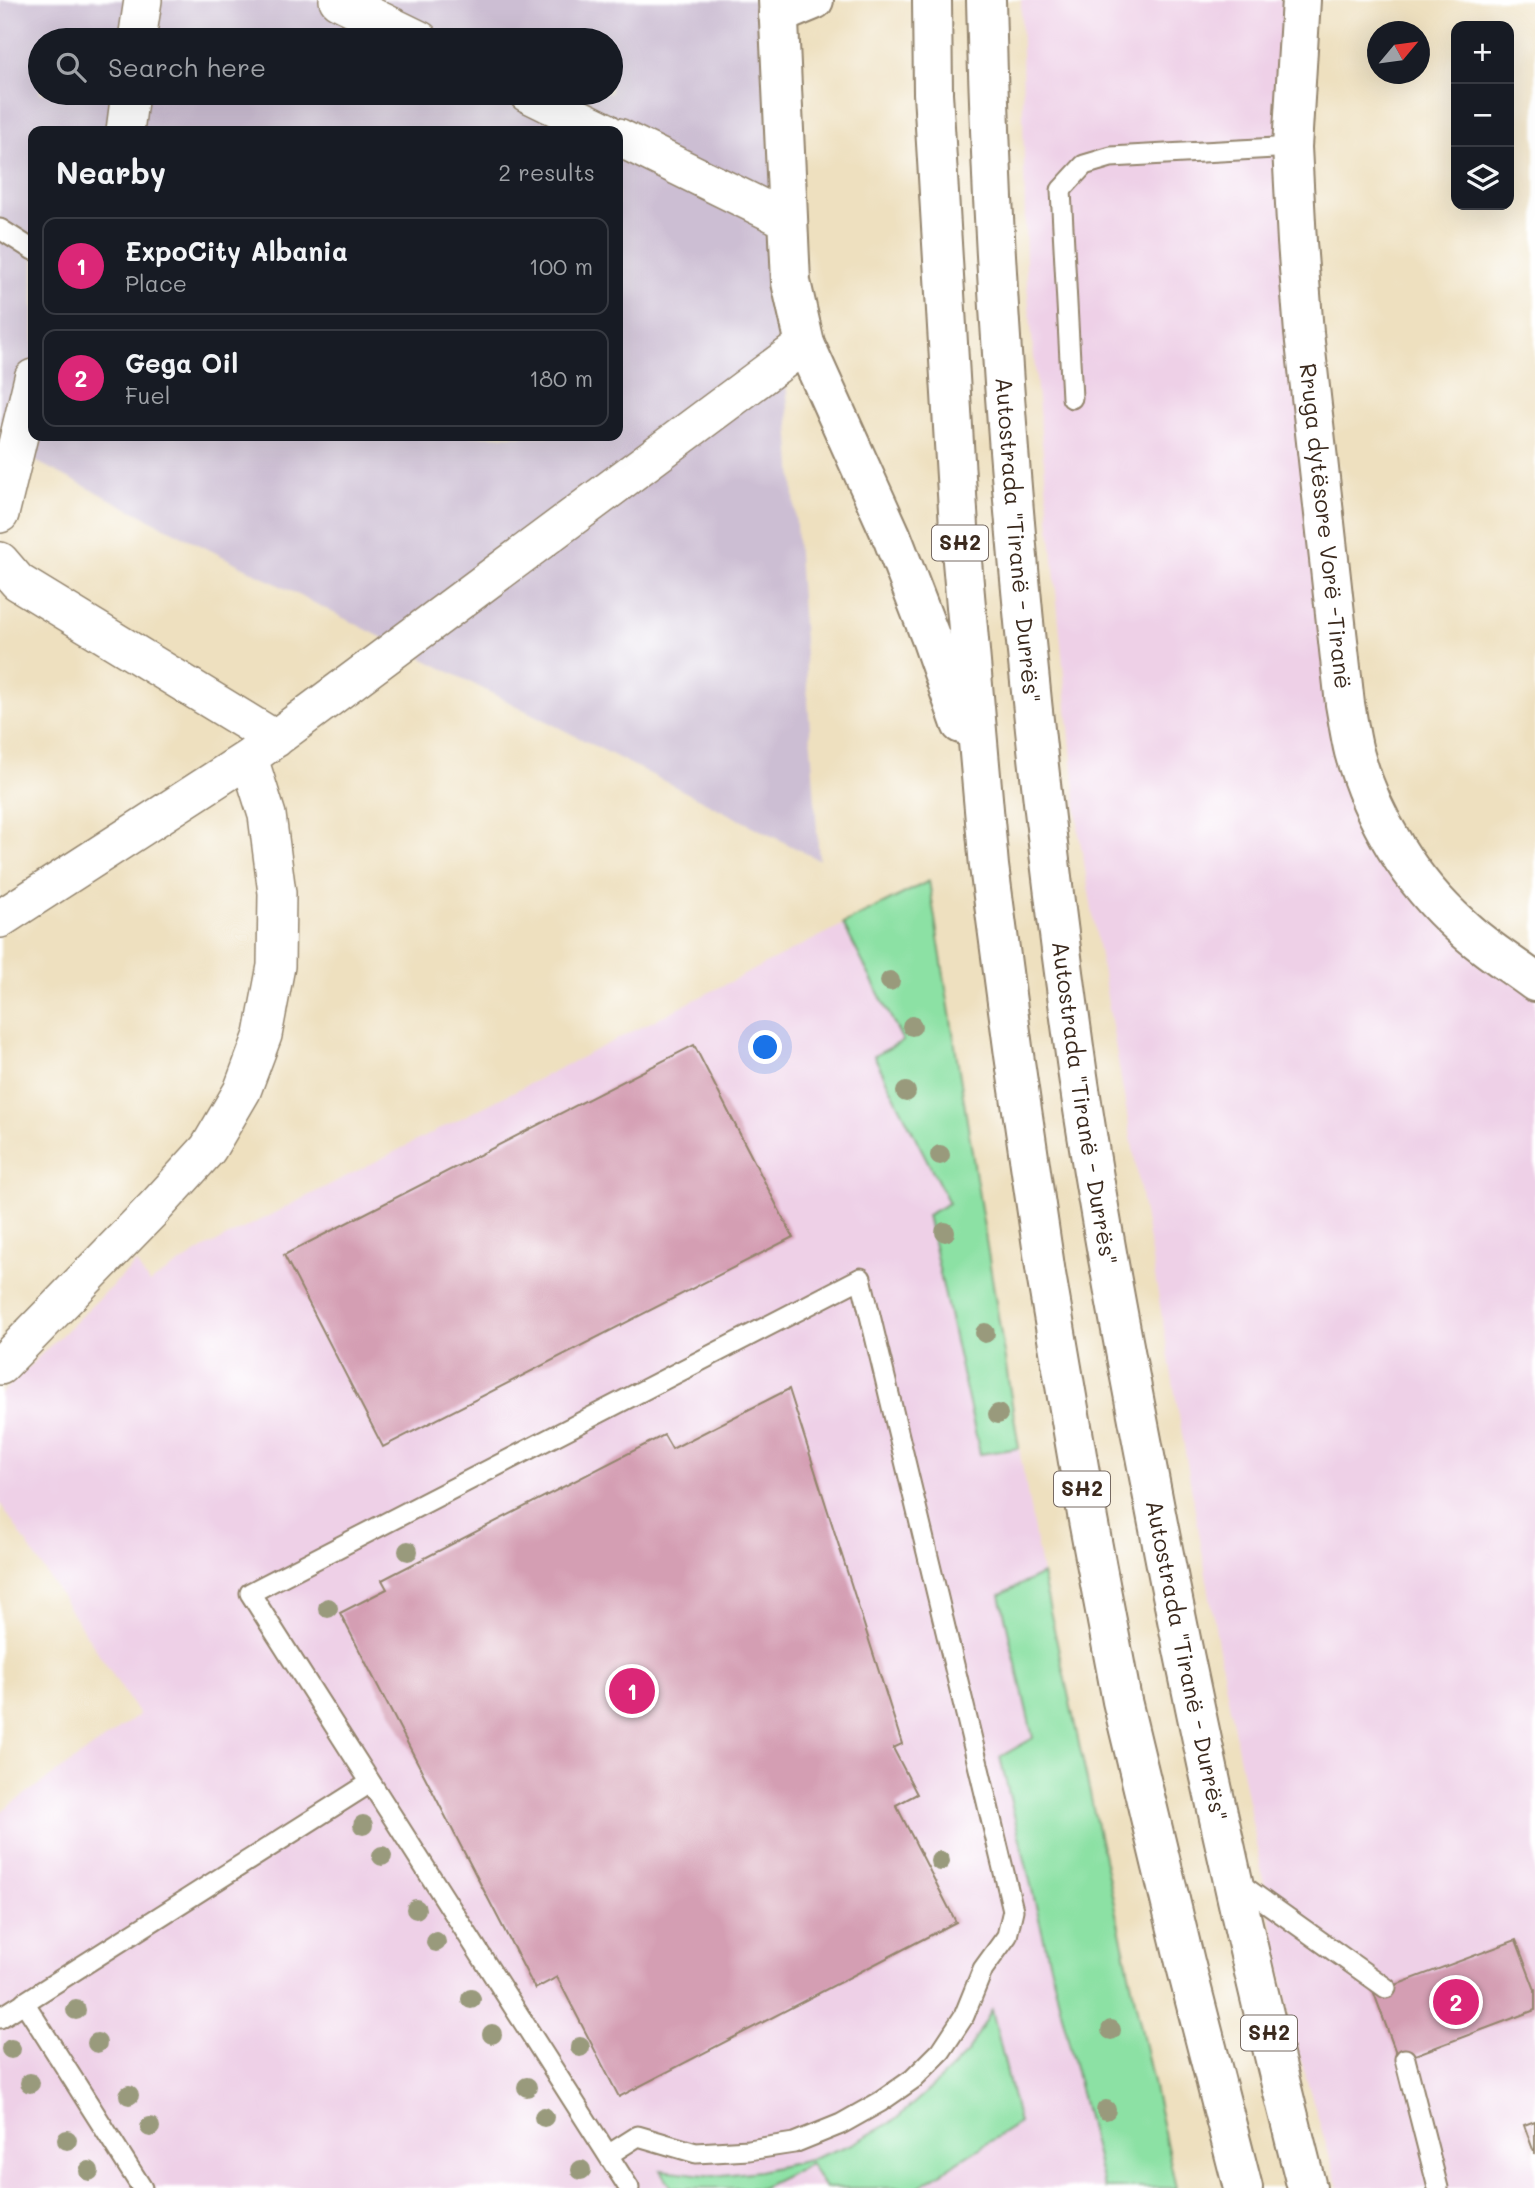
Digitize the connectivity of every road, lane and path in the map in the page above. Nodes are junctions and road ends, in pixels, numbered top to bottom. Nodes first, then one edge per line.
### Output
1 (142, 0) edge
2 (338, 0) edge
3 (814, 0) edge
4 (932, 0) edge
5 (986, 0) edge
6 (1301, 0) edge
7 (778, 7) edge
8 (138, 28) edge
9 (395, 28) edge
10 (129, 105) edge
11 (552, 105) edge
12 (126, 126) edge
13 (595, 126) edge
14 (623, 139) edge
15 (1293, 147) junction
16 (787, 220) junction
17 (0, 229) edge
18 (28, 247) edge
19 (805, 344) junction
20 (1072, 398) dead end
21 (28, 399) edge
22 (0, 514) edge
23 (0, 561) edge
24 (262, 748) junction
25 (981, 779) junction
26 (0, 919) edge
27 (1535, 982) edge
28 (0, 1366) edge
29 (370, 1783) junction
30 (1231, 1878) junction
31 (1386, 1988) dead end
32 (24, 2002) junction
33 (0, 2018) edge
34 (1405, 2059) dead end
35 (608, 2155) junction
36 (142, 2188) edge
37 (629, 2188) edge
38 (1244, 2188) edge
39 (1307, 2188) edge
40 (1438, 2188) edge

1 - 8 street
2 - 9 street
3 - 7 main road
4 - 25 main road, SH2
5 - 30 main road, Autostrada "Tiranë - Durrës" / SH2
6 - 15 main road, Rruga dytësore Vorë -Tiranë
7 - 16 main road
10 - 12 street
11 - 13 street
14 - 16 street
15 - 20 lane
15 - 27 main road, Rruga dytësore Vorë -Tiranë
16 - 19 main road
17 - 18 lane
19 - 24 street
19 - 25 main road
21 - 22 street
23 - 24 street
24 - 26 street
24 - 28 street
25 - 38 main road, SH2
29 - 32 lane
29 - 35 lane
29 - 35 lane
30 - 31 lane
30 - 39 main road, Autostrada "Tiranë - Durrës" / SH2
32 - 33 lane
32 - 36 lane
34 - 40 lane
35 - 37 lane

